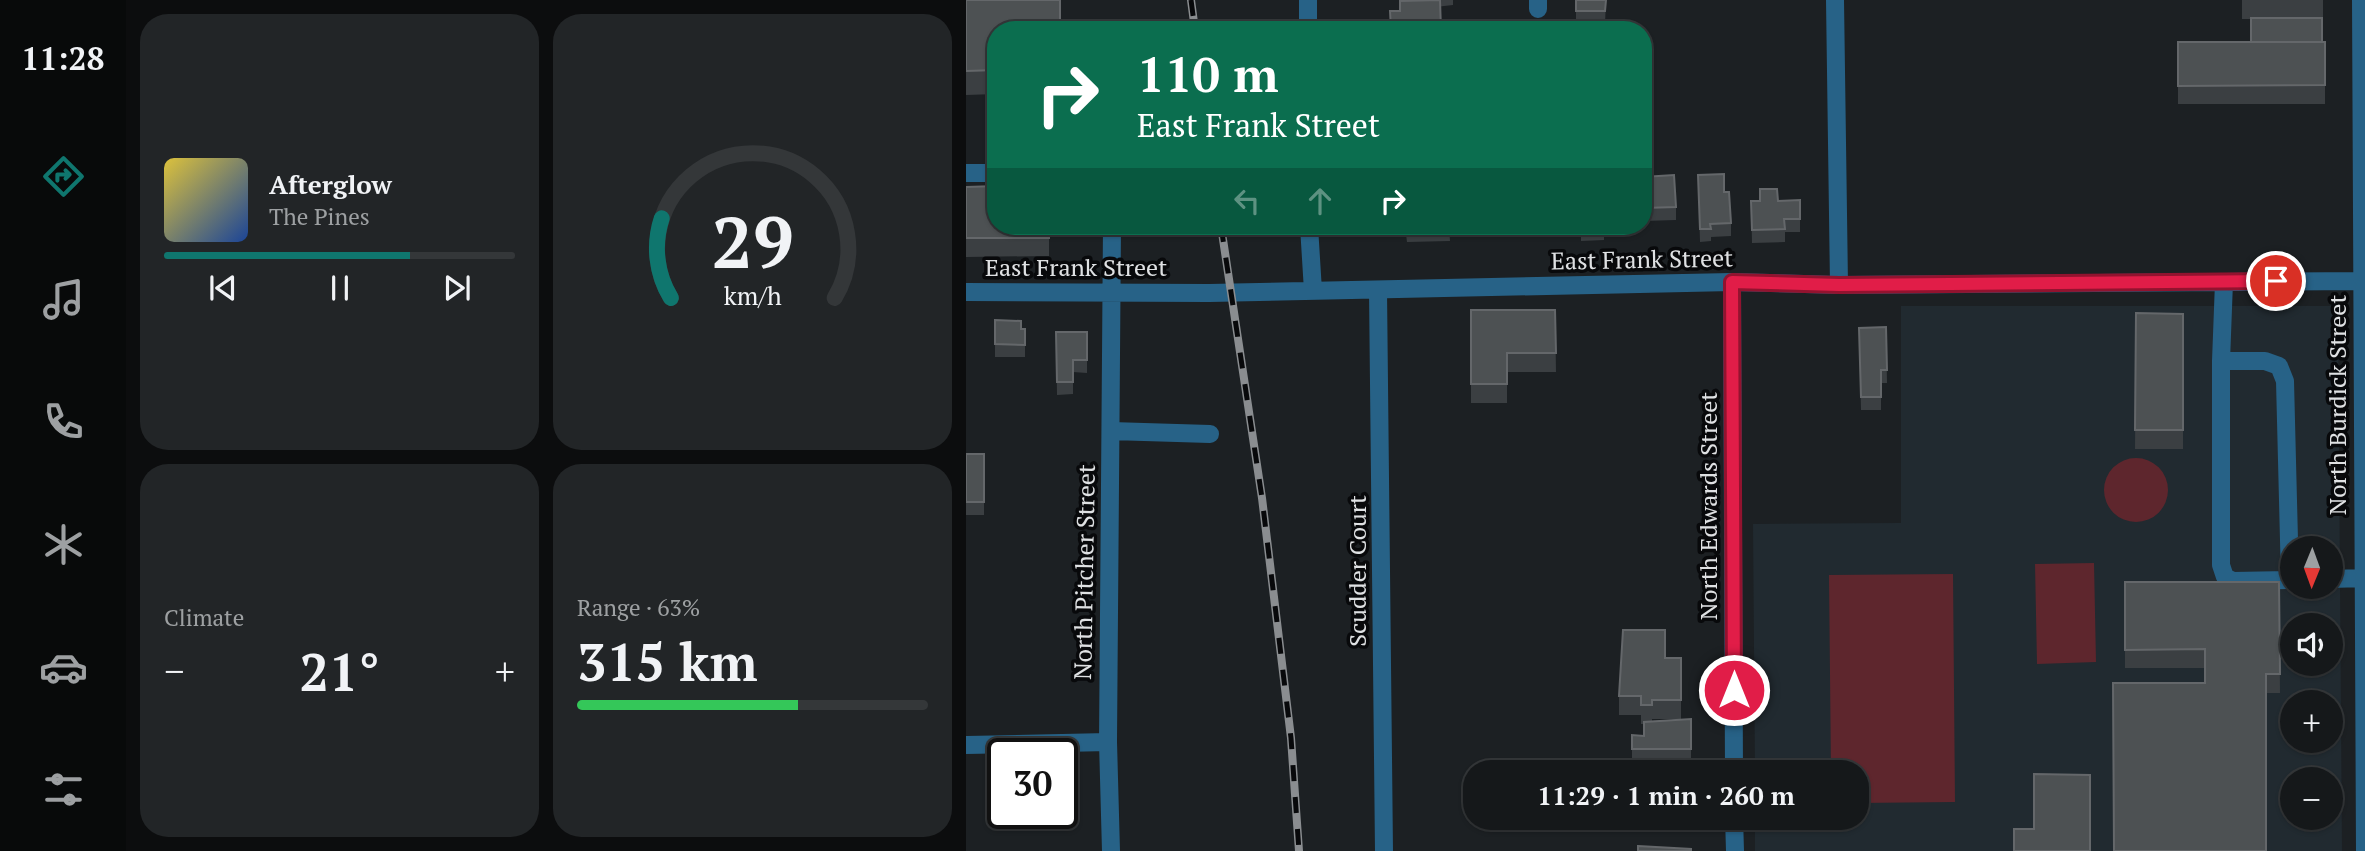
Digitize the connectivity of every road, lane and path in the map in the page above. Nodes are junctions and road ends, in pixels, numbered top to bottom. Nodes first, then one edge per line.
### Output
1 (1308, 0) edge
2 (1835, 0) edge
3 (2361, 0) edge
4 (1308, 21) edge
5 (966, 173) edge
6 (987, 173) edge
7 (1112, 235) edge
8 (1310, 235) edge
9 (2363, 281) edge
10 (1732, 282) junction
11 (2224, 282) junction
12 (1839, 285) junction
13 (1378, 290) junction
14 (1313, 291) junction
15 (966, 292) edge
16 (1112, 292) junction
17 (2221, 361) junction
18 (1111, 431) junction
19 (1210, 434) dead end
20 (2290, 536) edge
21 (2363, 578) junction
22 (2343, 579) edge
23 (2280, 580) edge
24 (1108, 742) junction
25 (966, 745) edge
26 (1734, 760) edge
27 (1734, 830) edge
28 (1111, 851) edge
29 (1384, 851) edge
30 (1735, 851) edge
31 (2365, 851) edge

1 - 4 street
2 - 12 street
3 - 9 street, North Burdick Street
5 - 6 street
7 - 16 street, North Pitcher Street
8 - 14 street
9 - 11 street, East Frank Street
9 - 21 street, North Burdick Street
10 - 12 street, East Frank Street
10 - 13 street, East Frank Street
10 - 26 street, North Edwards Street
11 - 12 street, East Frank Street
11 - 17 street
13 - 14 street, East Frank Street
13 - 29 street, Scudder Court
14 - 16 street, East Frank Street
15 - 16 street, East Frank Street
16 - 18 street, North Pitcher Street
17 - 20 street
17 - 23 street
18 - 19 street
18 - 24 street, North Pitcher Street
21 - 22 street
21 - 31 street, North Burdick Street
24 - 25 street
24 - 28 street, North Pitcher Street
27 - 30 street

